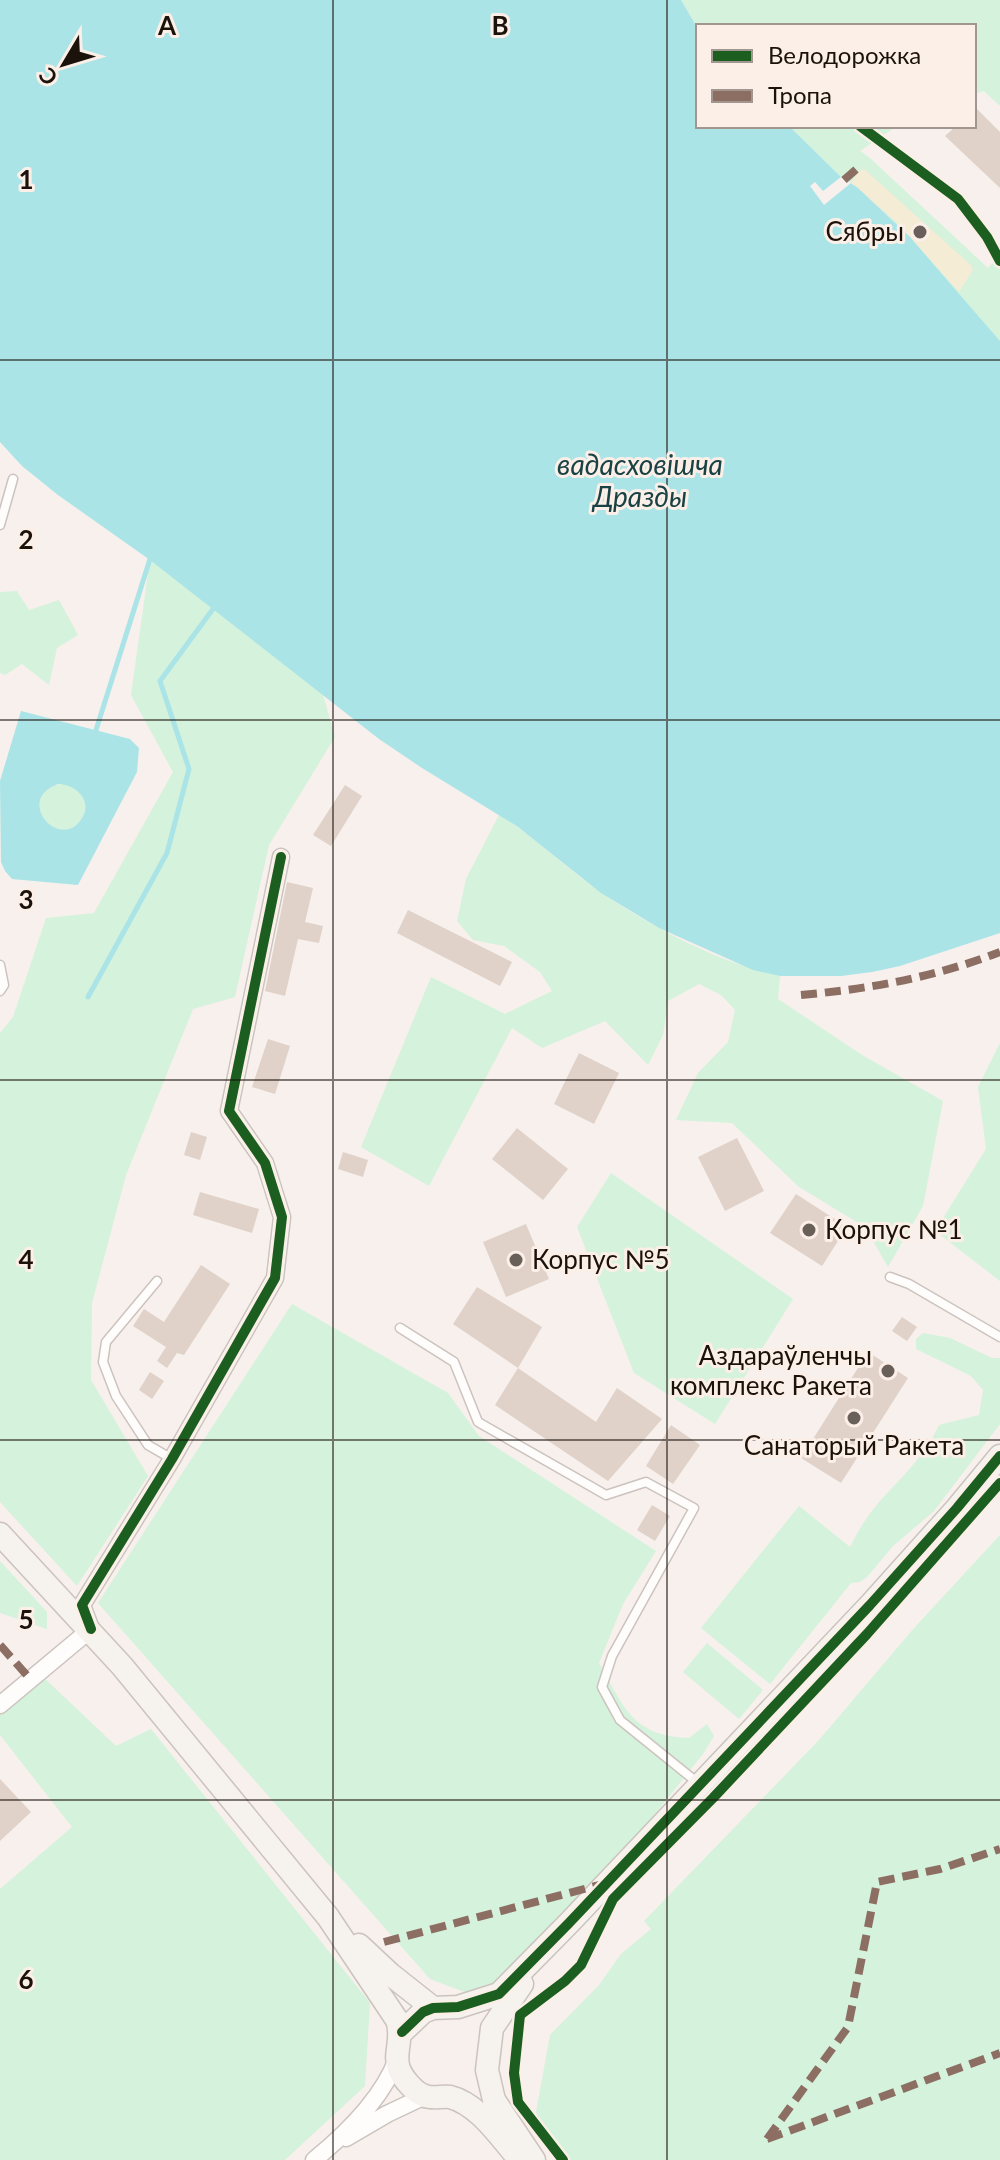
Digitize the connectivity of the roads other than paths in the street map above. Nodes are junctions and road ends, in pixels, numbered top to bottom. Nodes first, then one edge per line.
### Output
1 (13, 479) dead end
2 (0, 525) edge
3 (281, 857) dead end
4 (0, 965) edge
5 (0, 991) edge
6 (890, 1277) dead end
7 (157, 1281) dead end
8 (400, 1328) dead end
9 (1000, 1337) edge
10 (1000, 1456) edge
11 (172, 1459) junction
12 (0, 1534) edge
13 (91, 1629) junction
14 (0, 1705) edge
15 (699, 1785) junction
16 (328, 1917) junction
17 (569, 1923) junction
18 (458, 2007) junction
19 (433, 2008) junction
20 (402, 2032) junction
21 (397, 2059) junction
22 (488, 2060) junction
23 (425, 2096) junction
24 (451, 2097) junction
25 (331, 2146) junction
26 (314, 2160) edge
27 (520, 2160) edge
28 (534, 2160) edge

1 - 2 lane
3 - 11 street
4 - 5 lane
6 - 9 lane
7 - 11 lane
8 - 15 lane
10 - 15 street
11 - 13 street
12 - 13 street
13 - 14 street
13 - 16 street
15 - 17 street
16 - 19 street
16 - 20 street
17 - 18 street
17 - 22 street
18 - 19 street
18 - 22 street
19 - 20 street
20 - 21 street
21 - 23 street
21 - 25 street
22 - 24 street
22 - 28 street
23 - 24 street
23 - 25 street
24 - 27 street
25 - 26 street

